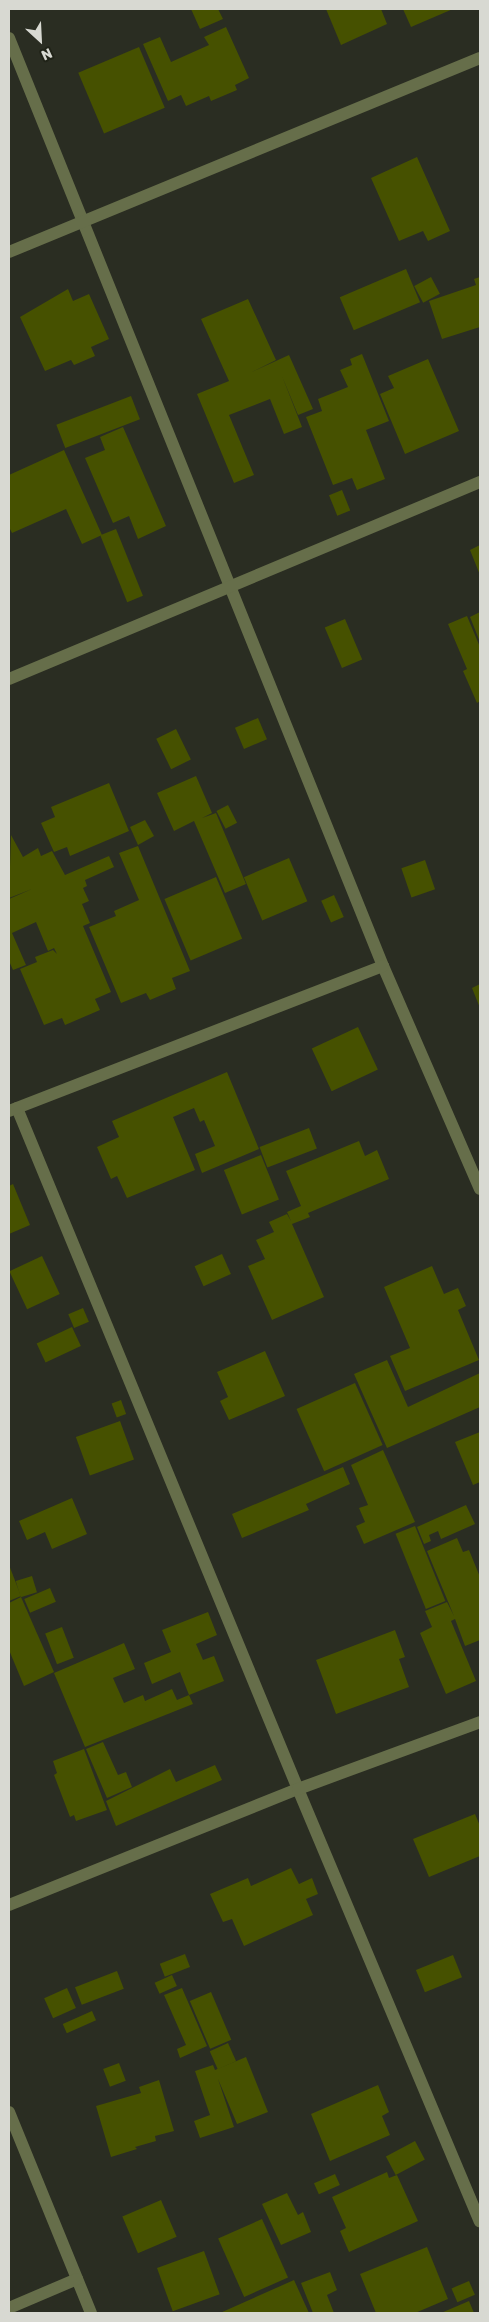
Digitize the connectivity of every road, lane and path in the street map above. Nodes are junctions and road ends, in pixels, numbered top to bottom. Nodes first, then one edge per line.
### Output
1 (9, 38) edge
2 (480, 58) edge
3 (81, 222) junction
4 (9, 252) edge
5 (480, 482) edge
6 (232, 587) junction
7 (9, 678) edge
8 (383, 966) junction
9 (13, 1109) edge
10 (480, 1189) edge
11 (480, 1722) edge
12 (298, 1789) junction
13 (9, 1905) edge
14 (9, 2112) edge
15 (480, 2221) edge
16 (77, 2278) junction
17 (9, 2308) edge
18 (91, 2313) edge

1 - 3 street
2 - 3 street
3 - 4 street
3 - 6 street
5 - 6 street
6 - 7 street
6 - 8 street
8 - 9 street
8 - 10 street
9 - 12 street
11 - 12 street
12 - 13 street
12 - 15 street
14 - 16 street
16 - 17 street
16 - 18 street

